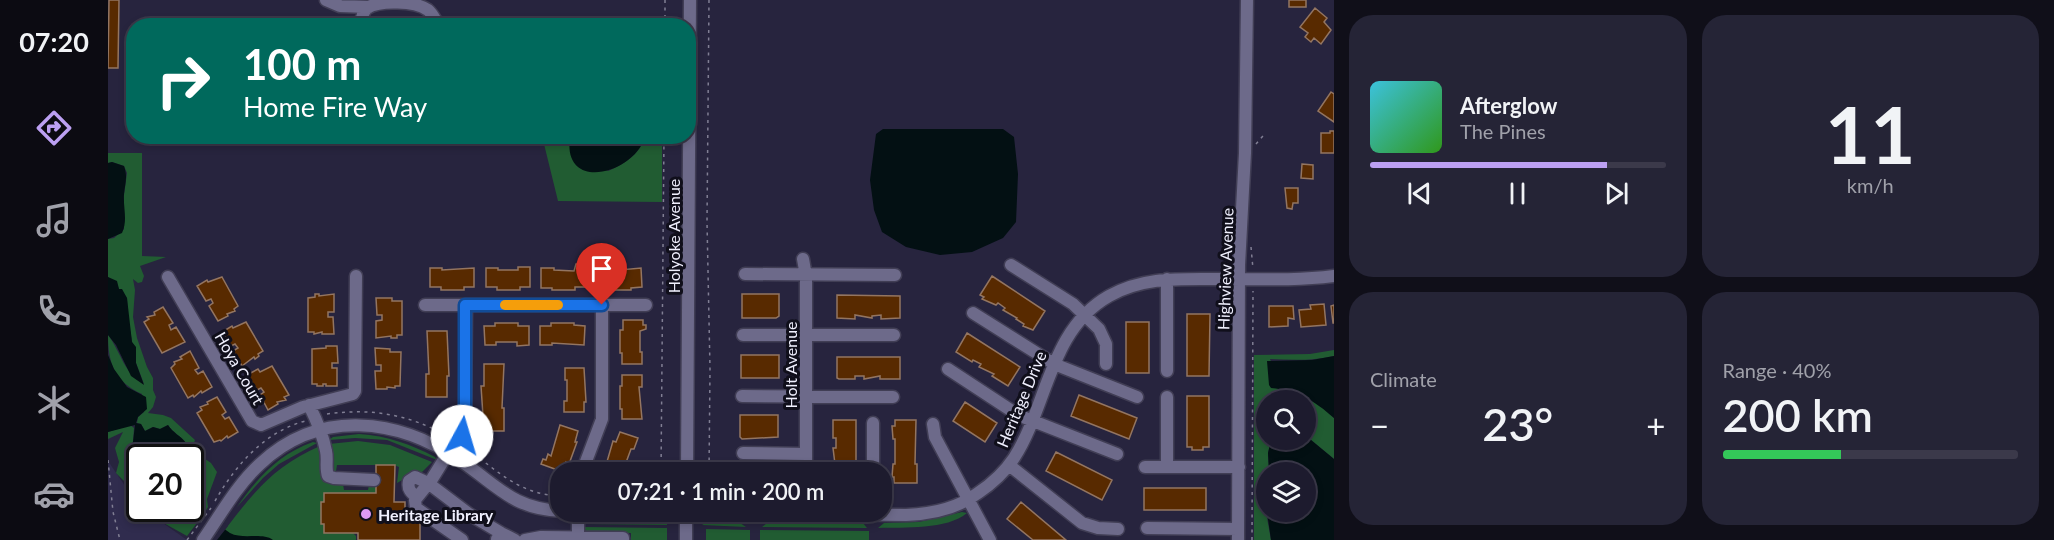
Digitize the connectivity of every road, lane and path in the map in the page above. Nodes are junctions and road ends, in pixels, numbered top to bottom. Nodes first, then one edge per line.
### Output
1 (326, 0) edge
2 (665, 0) edge
3 (690, 0) edge
4 (709, 0) edge
5 (1247, 0) edge
6 (369, 7) junction
7 (362, 18) edge
8 (434, 18) edge
9 (665, 18) edge
10 (689, 18) edge
11 (664, 144) edge
12 (688, 144) edge
13 (803, 259) dead end
14 (1011, 265) dead end
15 (745, 274) dead end
16 (895, 275) dead end
17 (356, 276) dead end
18 (806, 276) junction
19 (1334, 276) edge
20 (168, 277) dead end
21 (1167, 279) junction
22 (1239, 279) junction
23 (1253, 288) dead end
24 (425, 305) dead end
25 (465, 305) junction
26 (602, 305) junction
27 (646, 305) dead end
28 (973, 313) dead end
29 (1085, 316) junction
30 (743, 334) dead end
31 (806, 336) junction
32 (894, 336) dead end
33 (1054, 364) junction
34 (1106, 364) dead end
35 (948, 369) dead end
36 (1167, 371) dead end
37 (742, 396) dead end
38 (806, 396) junction
39 (893, 397) dead end
40 (1137, 397) dead end
41 (1167, 397) dead end
42 (309, 405) junction
43 (315, 418) junction
44 (1032, 421) junction
45 (873, 423) dead end
46 (933, 424) dead end
47 (320, 430) junction
48 (459, 443) junction
49 (744, 453) dead end
50 (806, 453) junction
51 (450, 454) junction
52 (1117, 454) dead end
53 (108, 460) edge
54 (586, 462) edge
55 (661, 462) edge
56 (687, 462) edge
57 (709, 462) edge
58 (806, 462) edge
59 (873, 462) edge
60 (1009, 465) junction
61 (1145, 467) dead end
62 (1167, 467) junction
63 (1239, 467) junction
64 (374, 480) dead end
65 (428, 483) junction
66 (550, 495) edge
67 (969, 500) junction
68 (219, 506) junction
69 (550, 509) edge
70 (892, 513) edge
71 (578, 522) edge
72 (686, 522) edge
73 (1147, 528) dead end
74 (1118, 529) dead end
75 (1238, 534) edge
76 (499, 537) edge
77 (578, 537) junction
78 (551, 538) edge
79 (120, 540) edge
80 (187, 540) edge
81 (203, 540) edge
82 (462, 540) edge
83 (515, 540) edge
84 (525, 540) edge
85 (623, 540) edge
86 (686, 540) edge
87 (990, 540) edge
88 (1252, 540) edge

1 - 6 street
2 - 9 path
3 - 10 street, Holyoke Avenue
4 - 57 path
5 - 22 street, Highview Avenue
6 - 7 street
6 - 8 street
11 - 55 path
12 - 56 street, Holyoke Avenue
13 - 18 street, Holt Avenue
14 - 29 street
15 - 18 street
16 - 18 street
17 - 42 street, Hoya Court
18 - 31 street, Holt Avenue
19 - 22 street, Heritage Drive
20 - 42 street, Hoya Court
21 - 22 street, Heritage Drive
21 - 29 street, Heritage Drive
21 - 36 street
22 - 63 street, Highview Avenue
23 - 88 path
24 - 25 street
25 - 26 street
25 - 48 street
26 - 27 street
26 - 54 street
28 - 33 street
29 - 33 street, Heritage Drive
29 - 34 street
30 - 31 street
31 - 32 street
31 - 38 street, Holt Avenue
33 - 40 street
33 - 44 street, Heritage Drive
35 - 44 street
37 - 38 street
38 - 39 street
38 - 50 street, Holt Avenue
41 - 62 street
42 - 43 street
43 - 47 street
43 - 48 path
43 - 68 path
44 - 52 street
44 - 60 street, Heritage Drive
45 - 59 street
46 - 67 street
47 - 51 street
47 - 64 street
47 - 68 street
48 - 51 street
48 - 66 path
49 - 50 street
50 - 58 street, Holt Avenue
51 - 65 street
51 - 69 street
53 - 79 path
60 - 67 street, Heritage Drive
60 - 74 street
61 - 62 street
62 - 63 street
63 - 75 street, Highview Avenue
65 - 76 street
65 - 82 street
67 - 70 street, Heritage Drive
67 - 87 street
68 - 80 path
68 - 81 street
71 - 77 street
72 - 86 street
73 - 75 street
76 - 83 street
77 - 78 street
77 - 85 street
78 - 84 street

